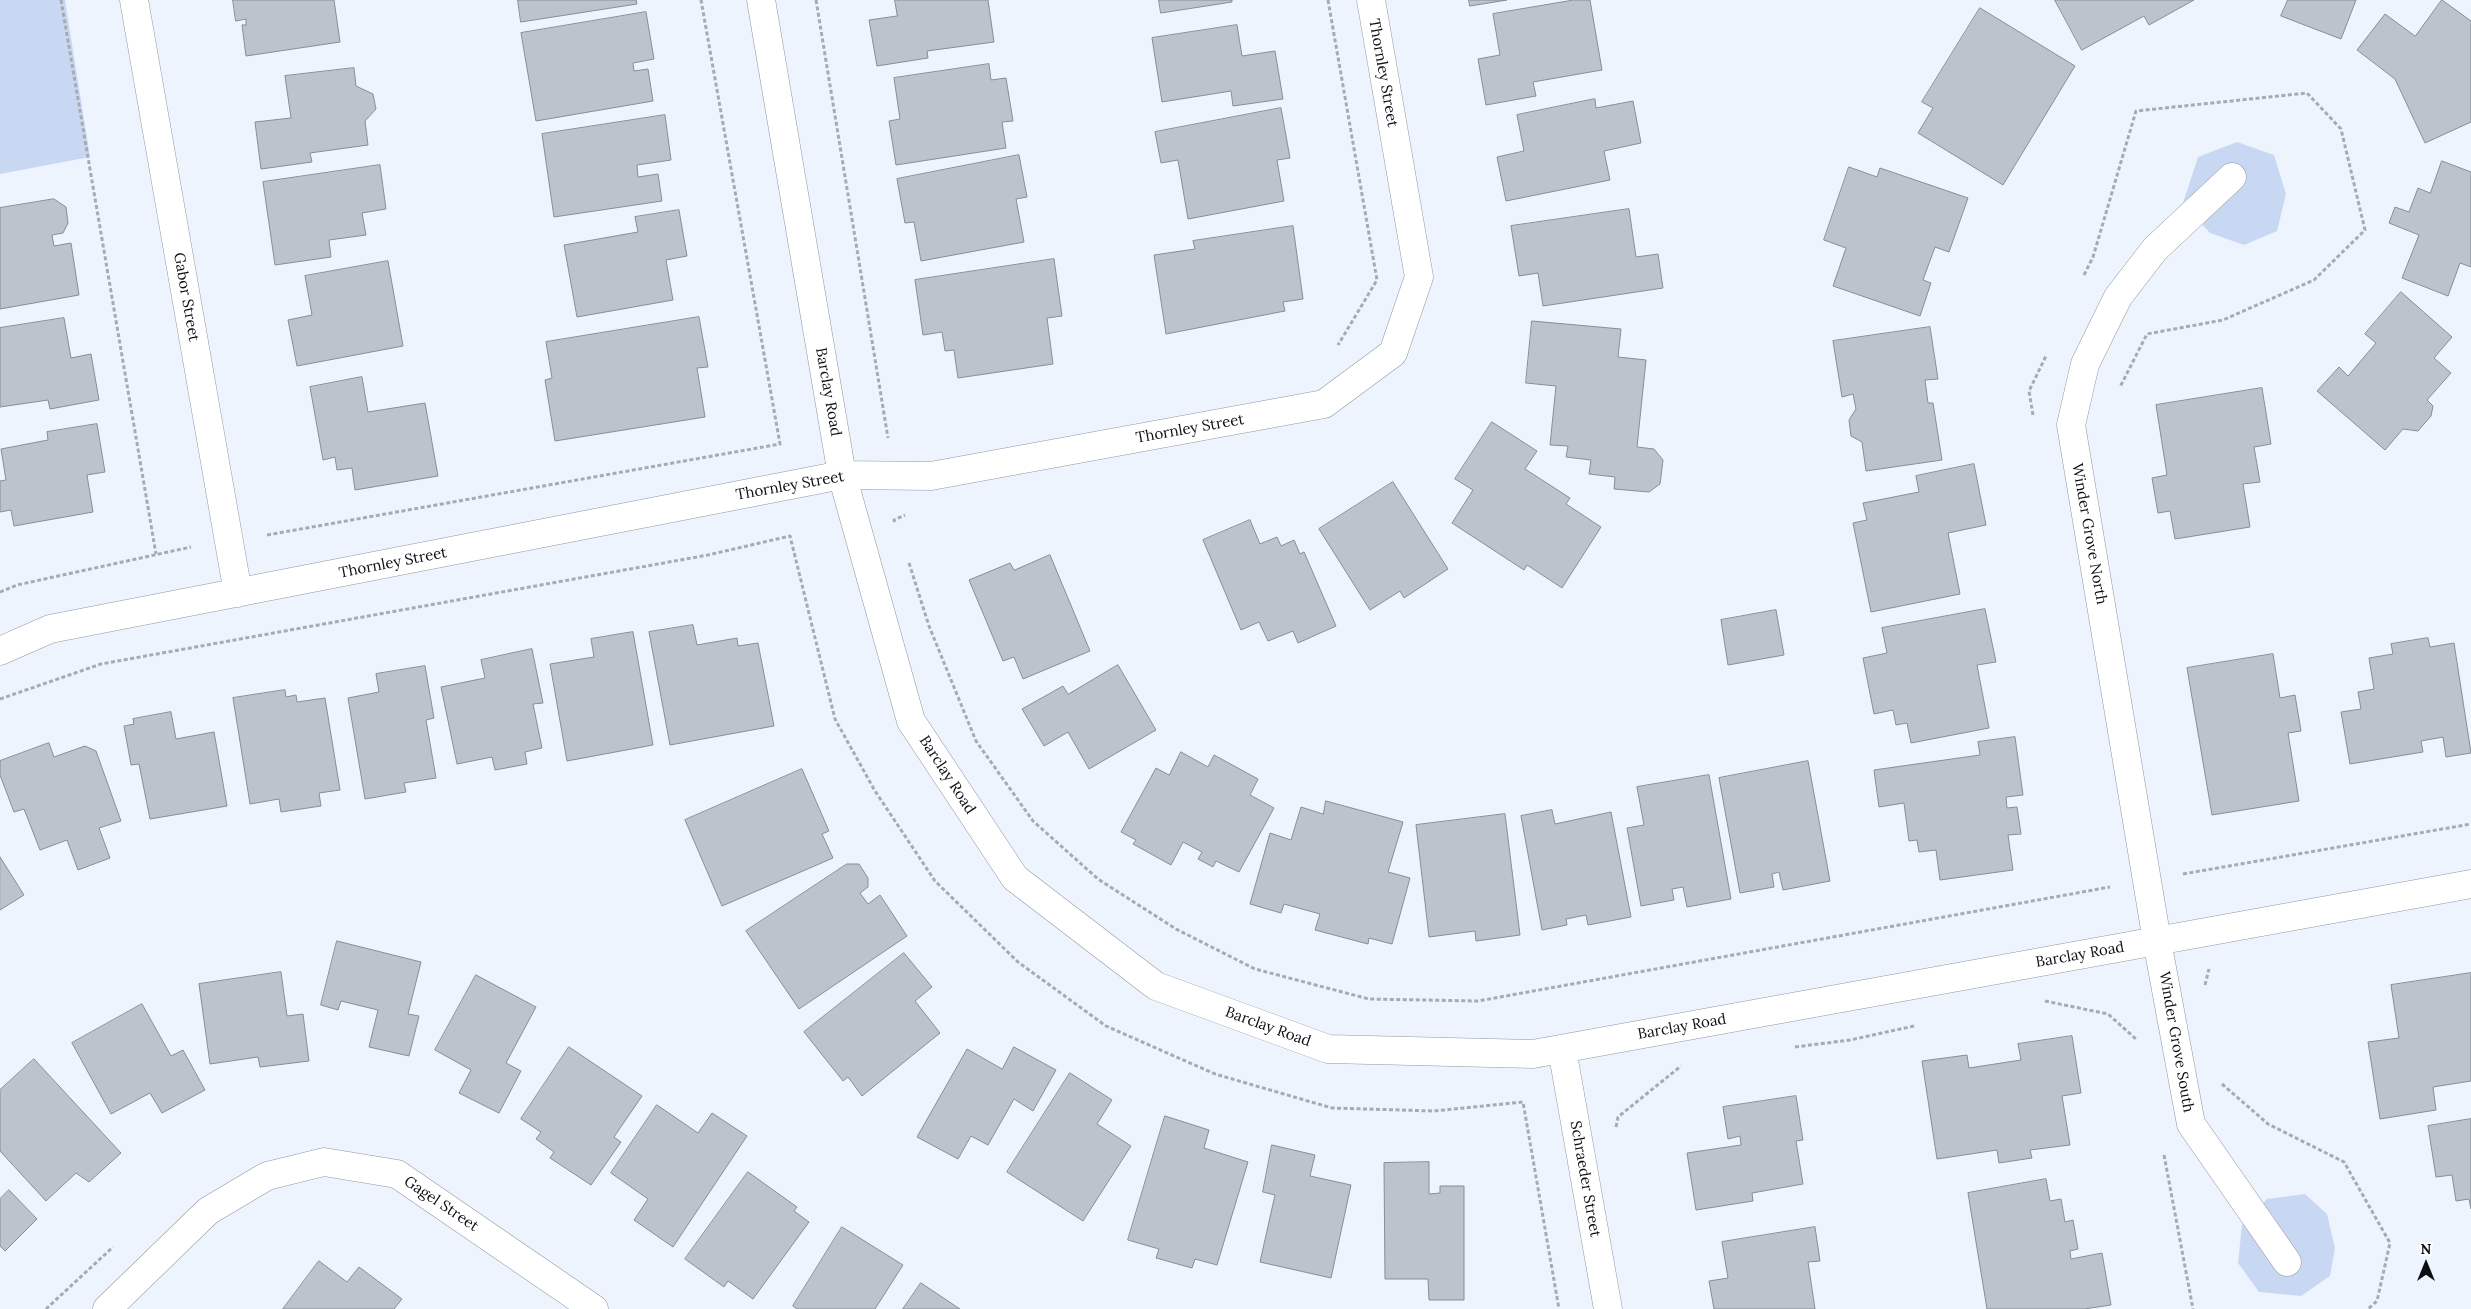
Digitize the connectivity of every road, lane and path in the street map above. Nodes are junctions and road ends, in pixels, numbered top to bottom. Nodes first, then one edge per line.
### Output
1 (61, 0) edge
2 (134, 0) edge
3 (701, 0) edge
4 (761, 0) edge
5 (816, 0) edge
6 (1328, 0) edge
7 (1371, 0) edge
8 (2232, 177) dead end
9 (2080, 284) dead end
10 (2051, 347) dead end
11 (1335, 350) dead end
12 (2117, 394) dead end
13 (2034, 421) dead end
14 (890, 446) dead end
15 (842, 475) junction
16 (911, 512) dead end
17 (897, 528) dead end
18 (267, 535) dead end
19 (790, 536) dead end
20 (183, 548) dead end
21 (156, 554) junction
22 (906, 555) dead end
23 (0, 592) edge
24 (238, 593) junction
25 (0, 651) edge
26 (0, 699) edge
27 (2471, 824) edge
28 (2179, 867) dead end
29 (2471, 884) edge
30 (2116, 886) dead end
31 (2157, 941) junction
32 (2210, 966) dead end
33 (2202, 994) dead end
34 (2035, 999) dead end
35 (1918, 1025) dead end
36 (2142, 1044) dead end
37 (1792, 1048) dead end
38 (1562, 1049) junction
39 (1686, 1062) dead end
40 (2218, 1080) dead end
41 (1615, 1136) dead end
42 (2164, 1150) dead end
43 (115, 1245) dead end
44 (2288, 1262) dead end
45 (46, 1309) edge
46 (107, 1309) edge
47 (594, 1309) edge
48 (1608, 1309) edge
49 (2193, 1309) edge
50 (2368, 1309) edge

1 - 21 path
2 - 24 street, Gabor Street
3 - 18 path
4 - 15 street, Barclay Road
5 - 14 path
6 - 11 path
7 - 15 street, Thornley Street
8 - 31 street, Winder Grove North
9 - 12 path
10 - 13 path
15 - 24 street, Thornley Street
15 - 38 street, Barclay Road
16 - 17 path
19 - 26 path
20 - 21 path
21 - 23 path
22 - 30 path
24 - 25 street, Thornley Street
27 - 28 path
29 - 31 street, Barclay Road
31 - 38 street, Barclay Road
31 - 44 street, Winder Grove South
32 - 33 path
34 - 36 path
35 - 37 path
38 - 48 street, Schraeder Street
39 - 41 path
40 - 50 path
42 - 49 path
43 - 45 path
46 - 47 street, Gagel Street

